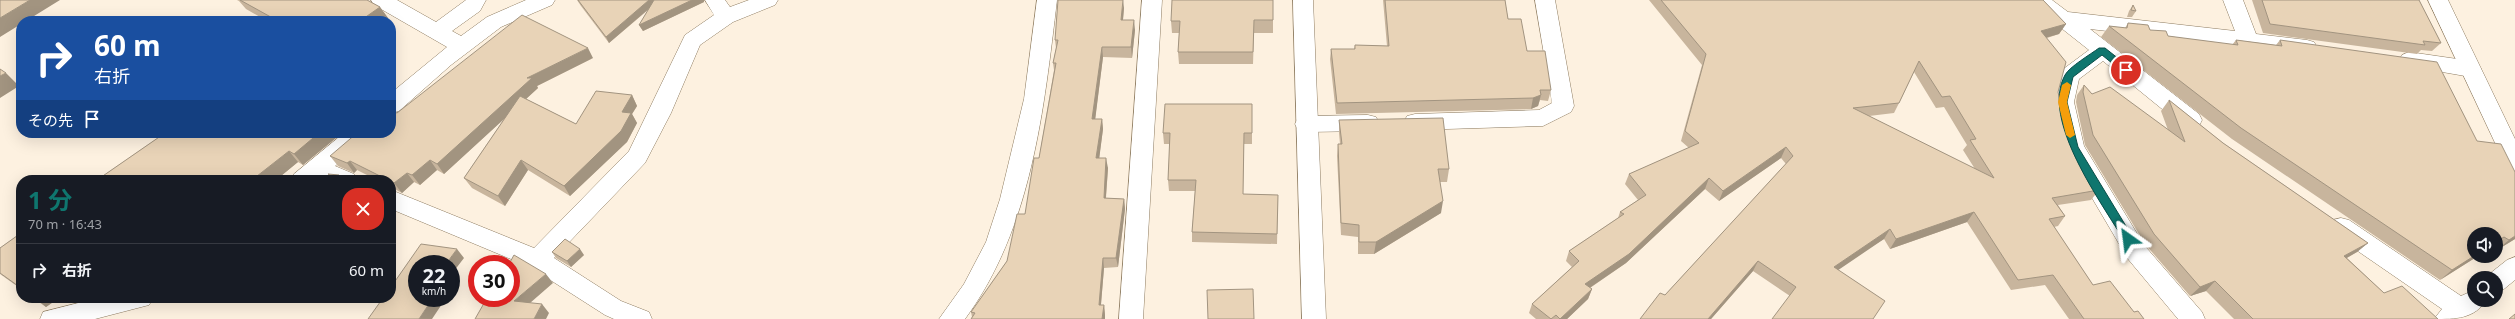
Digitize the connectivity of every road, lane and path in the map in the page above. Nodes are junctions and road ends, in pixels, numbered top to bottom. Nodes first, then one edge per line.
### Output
1 (381, 0) edge
2 (476, 0) edge
3 (545, 0) edge
4 (768, 0) edge
5 (1047, 0) edge
6 (1152, 0) edge
7 (1303, 0) edge
8 (1545, 0) edge
9 (2039, 0) edge
10 (2233, 0) edge
11 (2438, 0) edge
12 (721, 8) edge
13 (2063, 19) junction
14 (437, 32) junction
15 (2248, 39) junction
16 (462, 46) junction
17 (2325, 49) edge
18 (2102, 51) junction
19 (2386, 58) edge
20 (2471, 69) junction
21 (396, 101) edge
22 (1306, 124) junction
23 (2205, 132) edge
24 (353, 138) edge
25 (2515, 162) edge
26 (310, 174) edge
27 (396, 201) edge
28 (2326, 217) edge
29 (538, 260) junction
30 (2515, 267) edge
31 (2503, 276) edge
32 (120, 303) edge
33 (2461, 310) edge
34 (52, 319) edge
35 (640, 319) edge
36 (951, 319) edge
37 (1130, 319) edge
38 (1314, 319) edge
39 (2193, 319) edge

1 - 14 street
2 - 14 street
3 - 16 street
4 - 12 street
5 - 36 street
6 - 37 street
7 - 22 street
8 - 22 street
9 - 13 street
10 - 15 street
11 - 20 street
12 - 29 street
13 - 15 street
13 - 18 street
14 - 16 street
15 - 17 street
16 - 21 street
18 - 23 street
18 - 39 street
19 - 20 street
20 - 25 street
22 - 38 street
24 - 26 street
27 - 29 street
28 - 33 street
29 - 35 street
30 - 31 street
32 - 34 street

